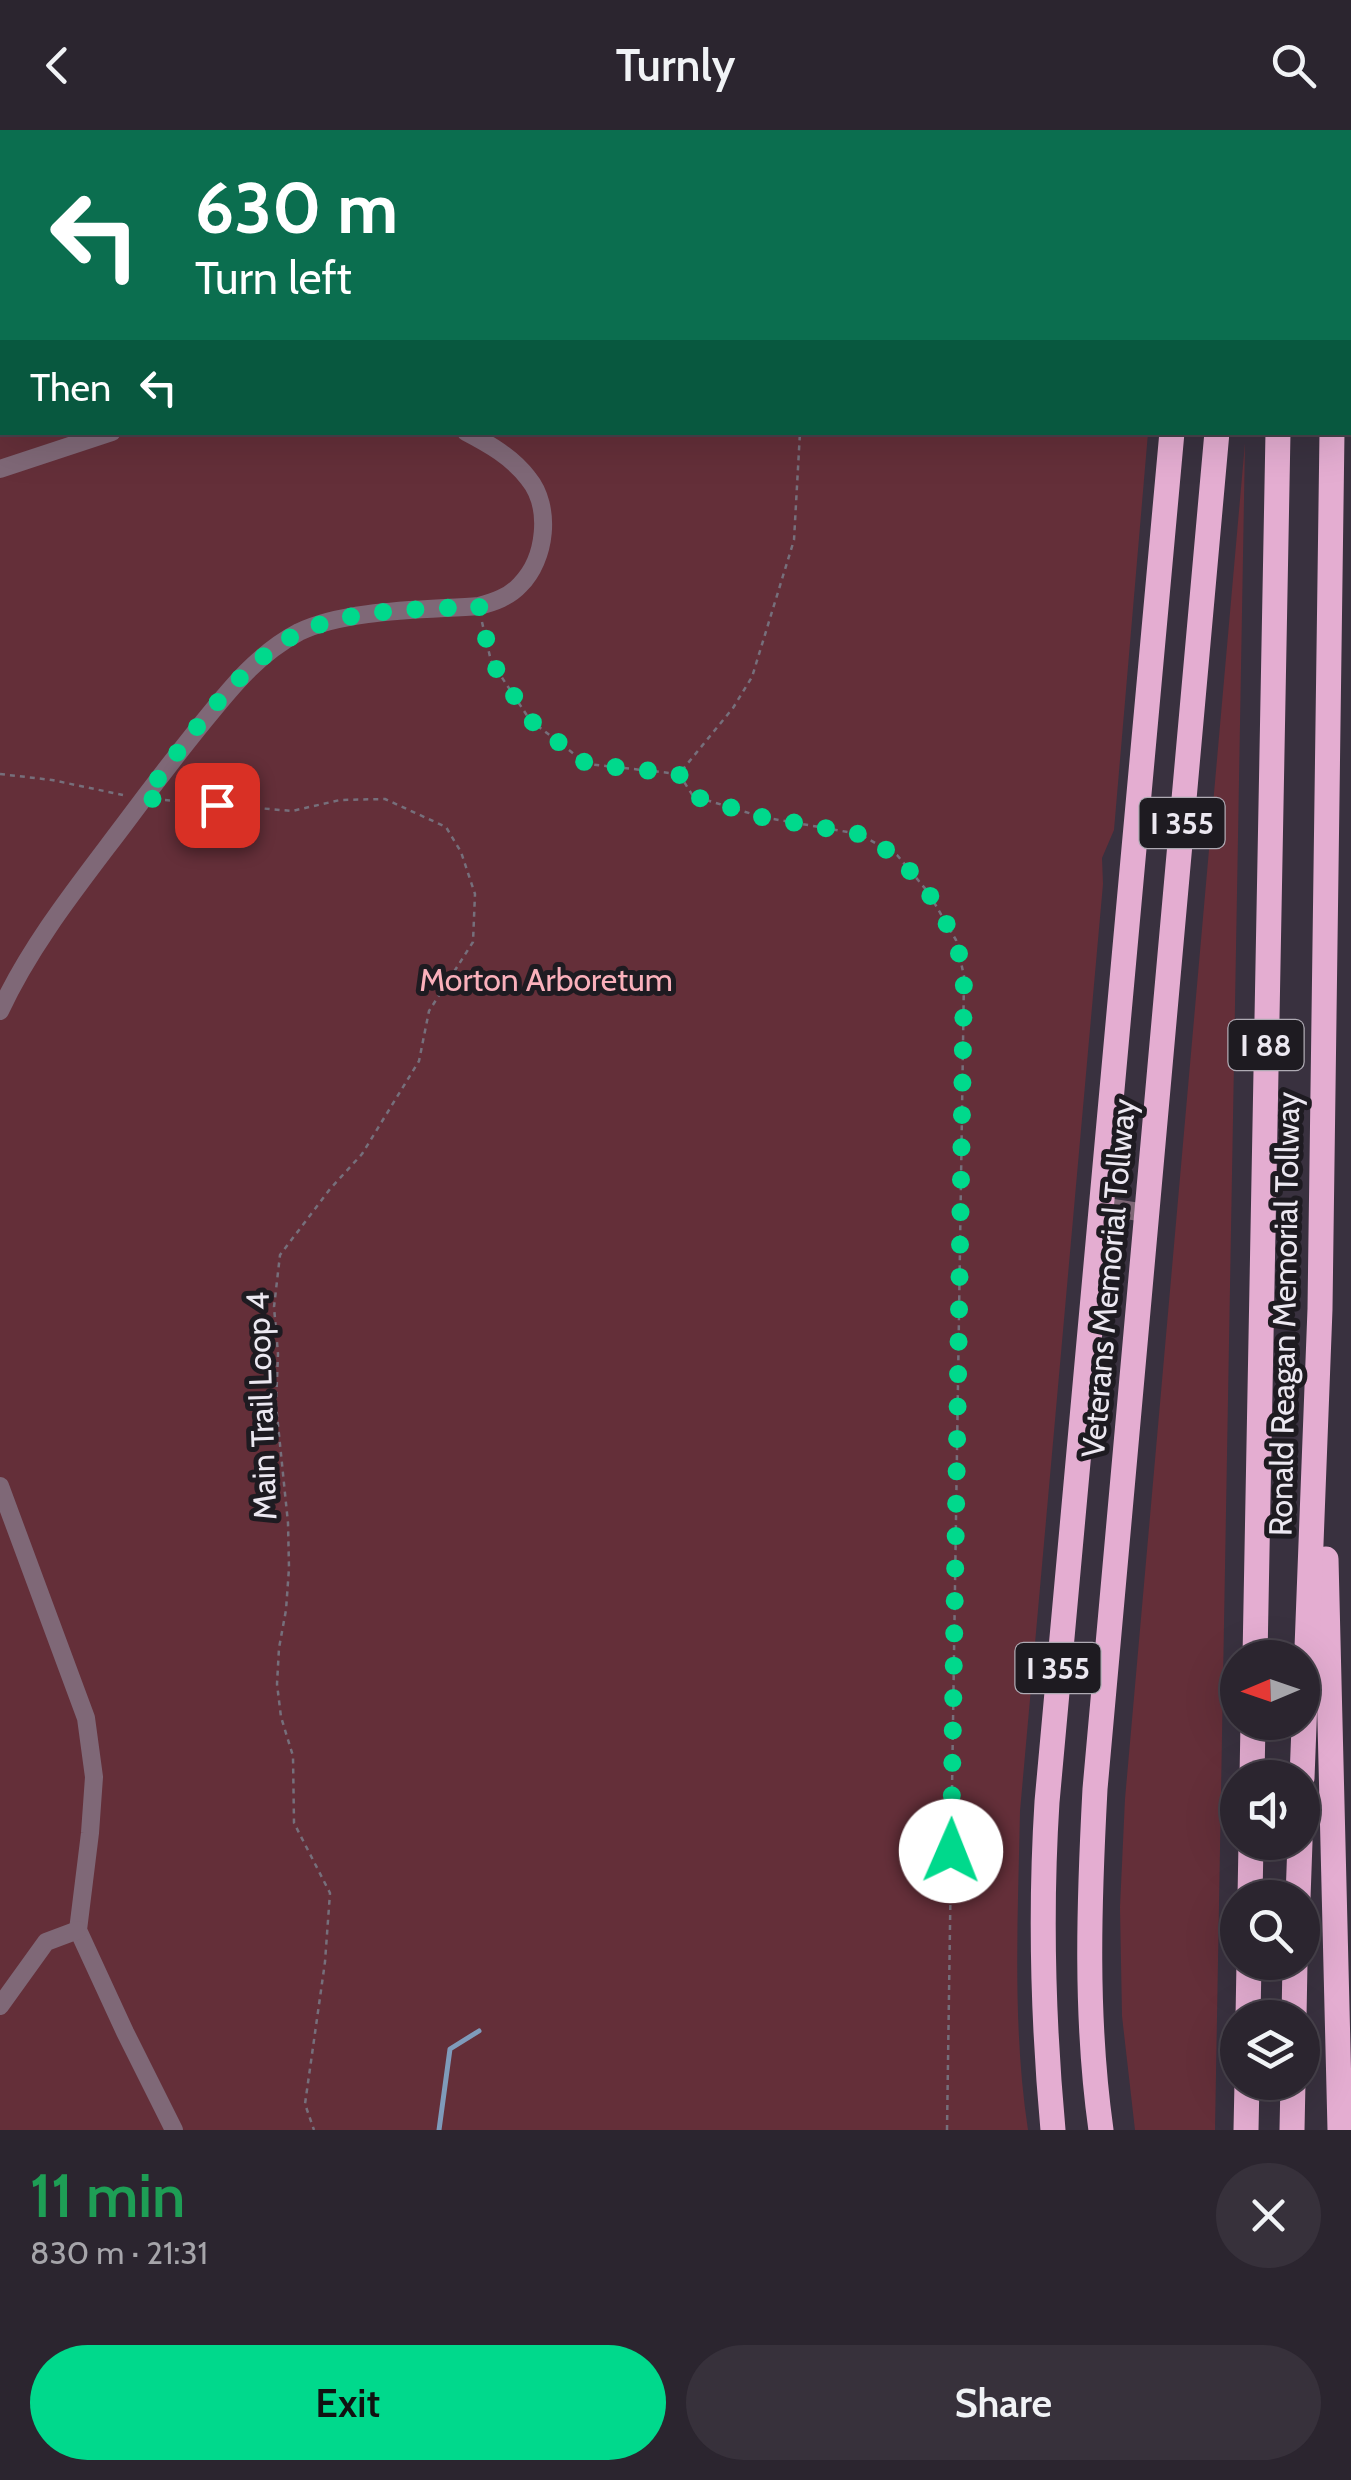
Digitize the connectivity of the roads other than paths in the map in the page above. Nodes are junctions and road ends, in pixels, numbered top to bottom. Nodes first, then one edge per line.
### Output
1 (103, 435) edge
2 (471, 435) edge
3 (1172, 435) edge
4 (1218, 435) edge
5 (1278, 435) edge
6 (1332, 435) edge
7 (0, 469) edge
8 (0, 1011) edge
9 (1100, 1206) junction
10 (1146, 1213) junction
11 (1320, 1309) junction
12 (0, 1486) edge
13 (1254, 1640) edge
14 (1303, 1760) edge
15 (78, 1930) junction
16 (0, 2006) edge
17 (1247, 2100) edge
18 (1293, 2100) edge
19 (174, 2130) edge
20 (1053, 2130) edge
21 (1102, 2130) edge
22 (1246, 2130) edge
23 (1292, 2130) edge
24 (1340, 2130) edge

1 - 7 lane
2 - 8 lane
3 - 9 highway, Veterans Memorial Tollway / I 355
4 - 10 highway, Veterans Memorial Tollway / I 355
5 - 13 highway, Ronald Reagan Memorial Tollway / I 88
6 - 11 highway, Ronald Reagan Memorial Tollway / I 88
9 - 10 lane
9 - 20 highway, Veterans Memorial Tollway / I 355
10 - 21 highway, Veterans Memorial Tollway / I 355
11 - 14 highway, Ronald Reagan Memorial Tollway / I 88
11 - 24 highway
12 - 15 lane
15 - 16 lane
15 - 19 lane
17 - 22 highway
18 - 23 highway

